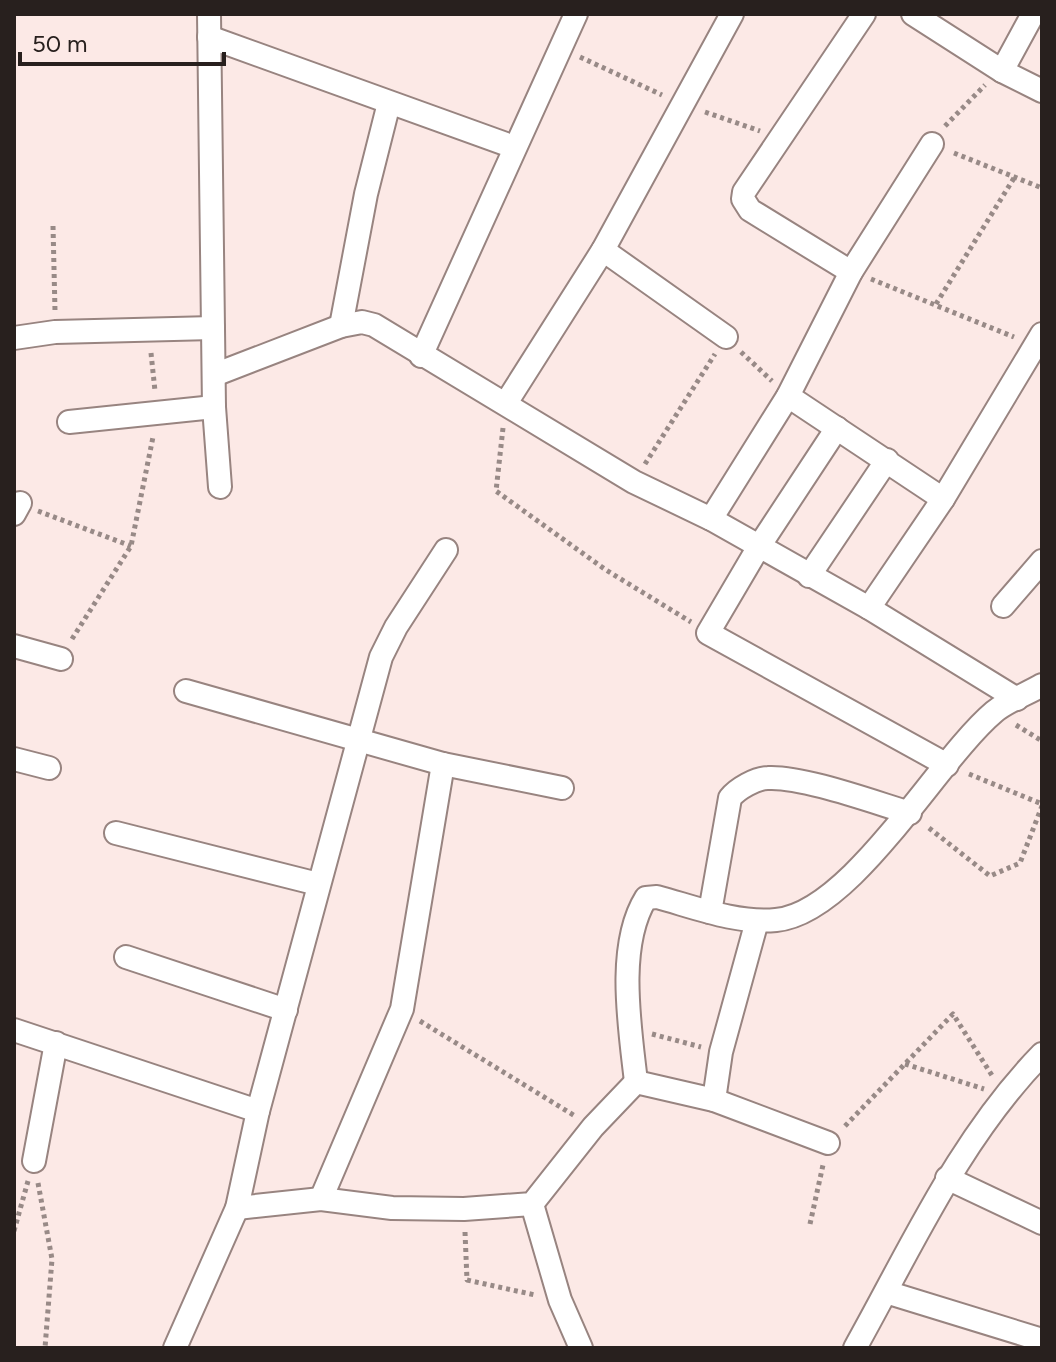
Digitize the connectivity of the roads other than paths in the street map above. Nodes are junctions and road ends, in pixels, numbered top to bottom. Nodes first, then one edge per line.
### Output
1 (576, 14) edge
2 (732, 14) edge
3 (864, 14) edge
4 (913, 14) edge
5 (1033, 14) edge
6 (209, 25) edge
7 (1002, 71) junction
8 (1042, 91) edge
9 (389, 103) junction
10 (932, 144) road end
11 (514, 147) junction
12 (603, 250) junction
13 (851, 272) junction
14 (341, 326) junction
15 (213, 328) junction
16 (726, 337) road end
17 (14, 338) edge
18 (1040, 343) edge
19 (421, 356) junction
20 (214, 375) junction
21 (788, 396) junction
22 (506, 403) junction
23 (214, 407) junction
24 (69, 422) dead end
25 (837, 428) junction
26 (887, 460) junction
27 (220, 487) dead end
28 (943, 499) junction
29 (711, 519) junction
30 (758, 548) junction
31 (446, 550) dead end
32 (1042, 561) edge
33 (809, 576) junction
34 (1003, 606) dead end
35 (869, 608) junction
36 (14, 646) edge
37 (61, 659) dead end
38 (1042, 685) edge
39 (186, 691) dead end
40 (1017, 699) junction
41 (358, 738) junction
42 (14, 759) edge
43 (443, 764) junction
44 (947, 765) junction
45 (49, 768) dead end
46 (562, 788) dead end
47 (910, 813) junction
48 (116, 833) dead end
49 (318, 884) junction
50 (710, 912) junction
51 (757, 921) junction
52 (126, 957) dead end
53 (286, 1010) junction
54 (14, 1030) edge
55 (56, 1043) junction
56 (1042, 1054) edge
57 (636, 1082) junction
58 (714, 1100) junction
59 (258, 1111) junction
60 (828, 1143) road end
61 (34, 1161) road end
62 (947, 1178) junction
63 (321, 1199) junction
64 (532, 1204) junction
65 (237, 1208) junction
66 (1042, 1223) edge
67 (886, 1292) junction
68 (1042, 1340) edge
69 (175, 1348) edge
70 (581, 1348) edge
71 (855, 1348) edge

1 - 11 street
2 - 12 street
3 - 13 street
4 - 7 street
5 - 7 street
6 - 9 street
6 - 15 street
7 - 8 street
9 - 11 street
9 - 14 street
10 - 13 street
11 - 19 street
12 - 16 street
12 - 22 street
13 - 21 street
14 - 19 street
14 - 20 street
15 - 17 street
15 - 20 street
18 - 28 street
19 - 22 street
20 - 23 street
21 - 25 street
21 - 29 street
22 - 29 street
23 - 24 street
23 - 27 street
25 - 26 street
25 - 30 street
26 - 28 street
26 - 33 street
28 - 35 street
29 - 30 street
30 - 33 street
30 - 44 street
31 - 41 street
32 - 34 street
33 - 35 street
35 - 40 street
36 - 37 street
38 - 40 street
39 - 41 street
40 - 44 street
41 - 43 street
41 - 49 street
42 - 45 street
43 - 46 street
43 - 63 street
44 - 47 street
47 - 50 street
47 - 51 street
48 - 49 street
49 - 53 street
50 - 51 street
50 - 57 street
51 - 58 street
52 - 53 street
53 - 59 street
54 - 55 street
55 - 59 street
55 - 61 street
56 - 62 street
57 - 58 street
57 - 64 street
58 - 60 street
59 - 65 street
62 - 66 street
62 - 67 street
63 - 64 street
63 - 65 street
64 - 70 street
65 - 69 street
67 - 68 street
67 - 71 street

